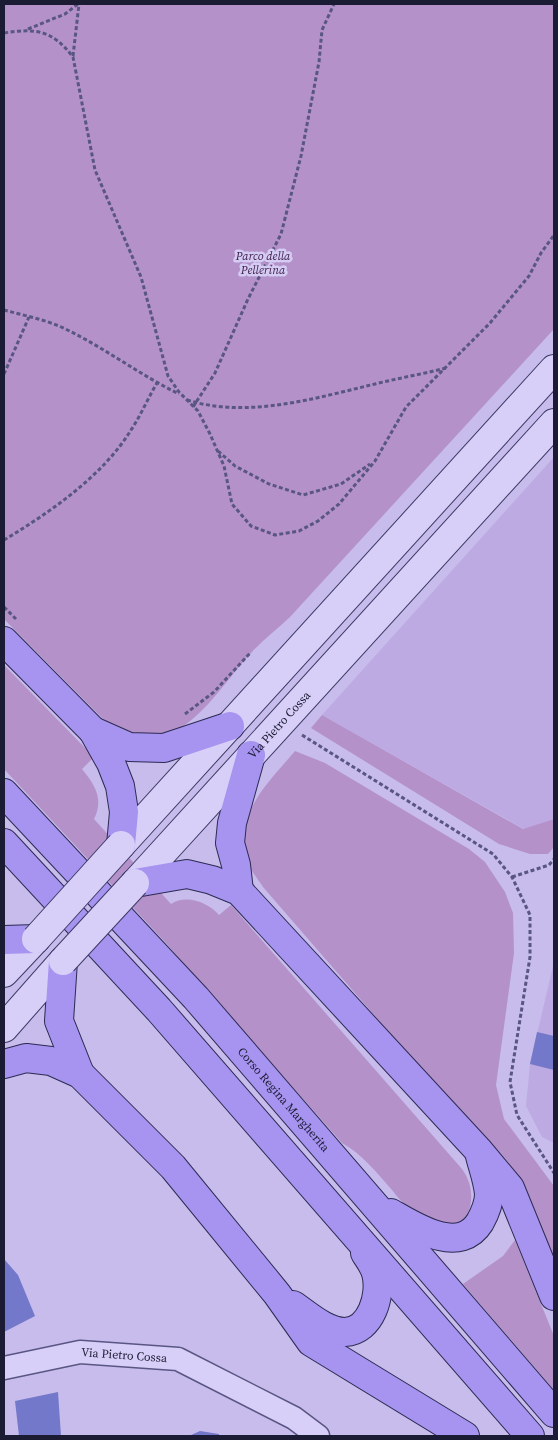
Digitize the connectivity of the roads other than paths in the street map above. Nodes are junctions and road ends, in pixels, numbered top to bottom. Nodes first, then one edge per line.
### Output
1 (554, 369) edge
2 (554, 423) edge
3 (11, 631) edge
4 (230, 726) junction
5 (93, 731) junction
6 (251, 755) junction
7 (4, 793) edge
8 (4, 843) edge
9 (121, 845) junction
10 (135, 883) junction
11 (239, 891) junction
12 (36, 939) junction
13 (4, 940) edge
14 (63, 962) junction
15 (4, 972) edge
16 (4, 1028) edge
17 (4, 1064) edge
18 (80, 1074) junction
19 (479, 1151) junction
20 (374, 1203) junction
21 (354, 1231) junction
22 (277, 1294) junction
23 (554, 1296) edge
24 (4, 1368) edge
25 (554, 1413) edge
26 (318, 1436) edge
27 (465, 1436) edge
28 (530, 1436) edge

1 - 4 main road
2 - 6 main road, Via Pietro Cossa
3 - 5 main road
4 - 5 main road
4 - 9 main road
5 - 9 main road
6 - 10 main road, Via Pietro Cossa
6 - 11 main road
7 - 20 main road, Corso Regina Margherita
8 - 21 main road
9 - 12 main road, bridge
10 - 11 main road
10 - 14 main road, Via Pietro Cossa, bridge
11 - 19 main road
12 - 13 main road
12 - 15 main road
14 - 16 main road, Via Pietro Cossa
14 - 18 main road
17 - 18 main road
18 - 22 main road
19 - 20 main road
19 - 23 main road
20 - 25 main road, Corso Regina Margherita
21 - 22 main road
21 - 28 main road
22 - 27 main road
24 - 26 street, Via Pietro Cossa

